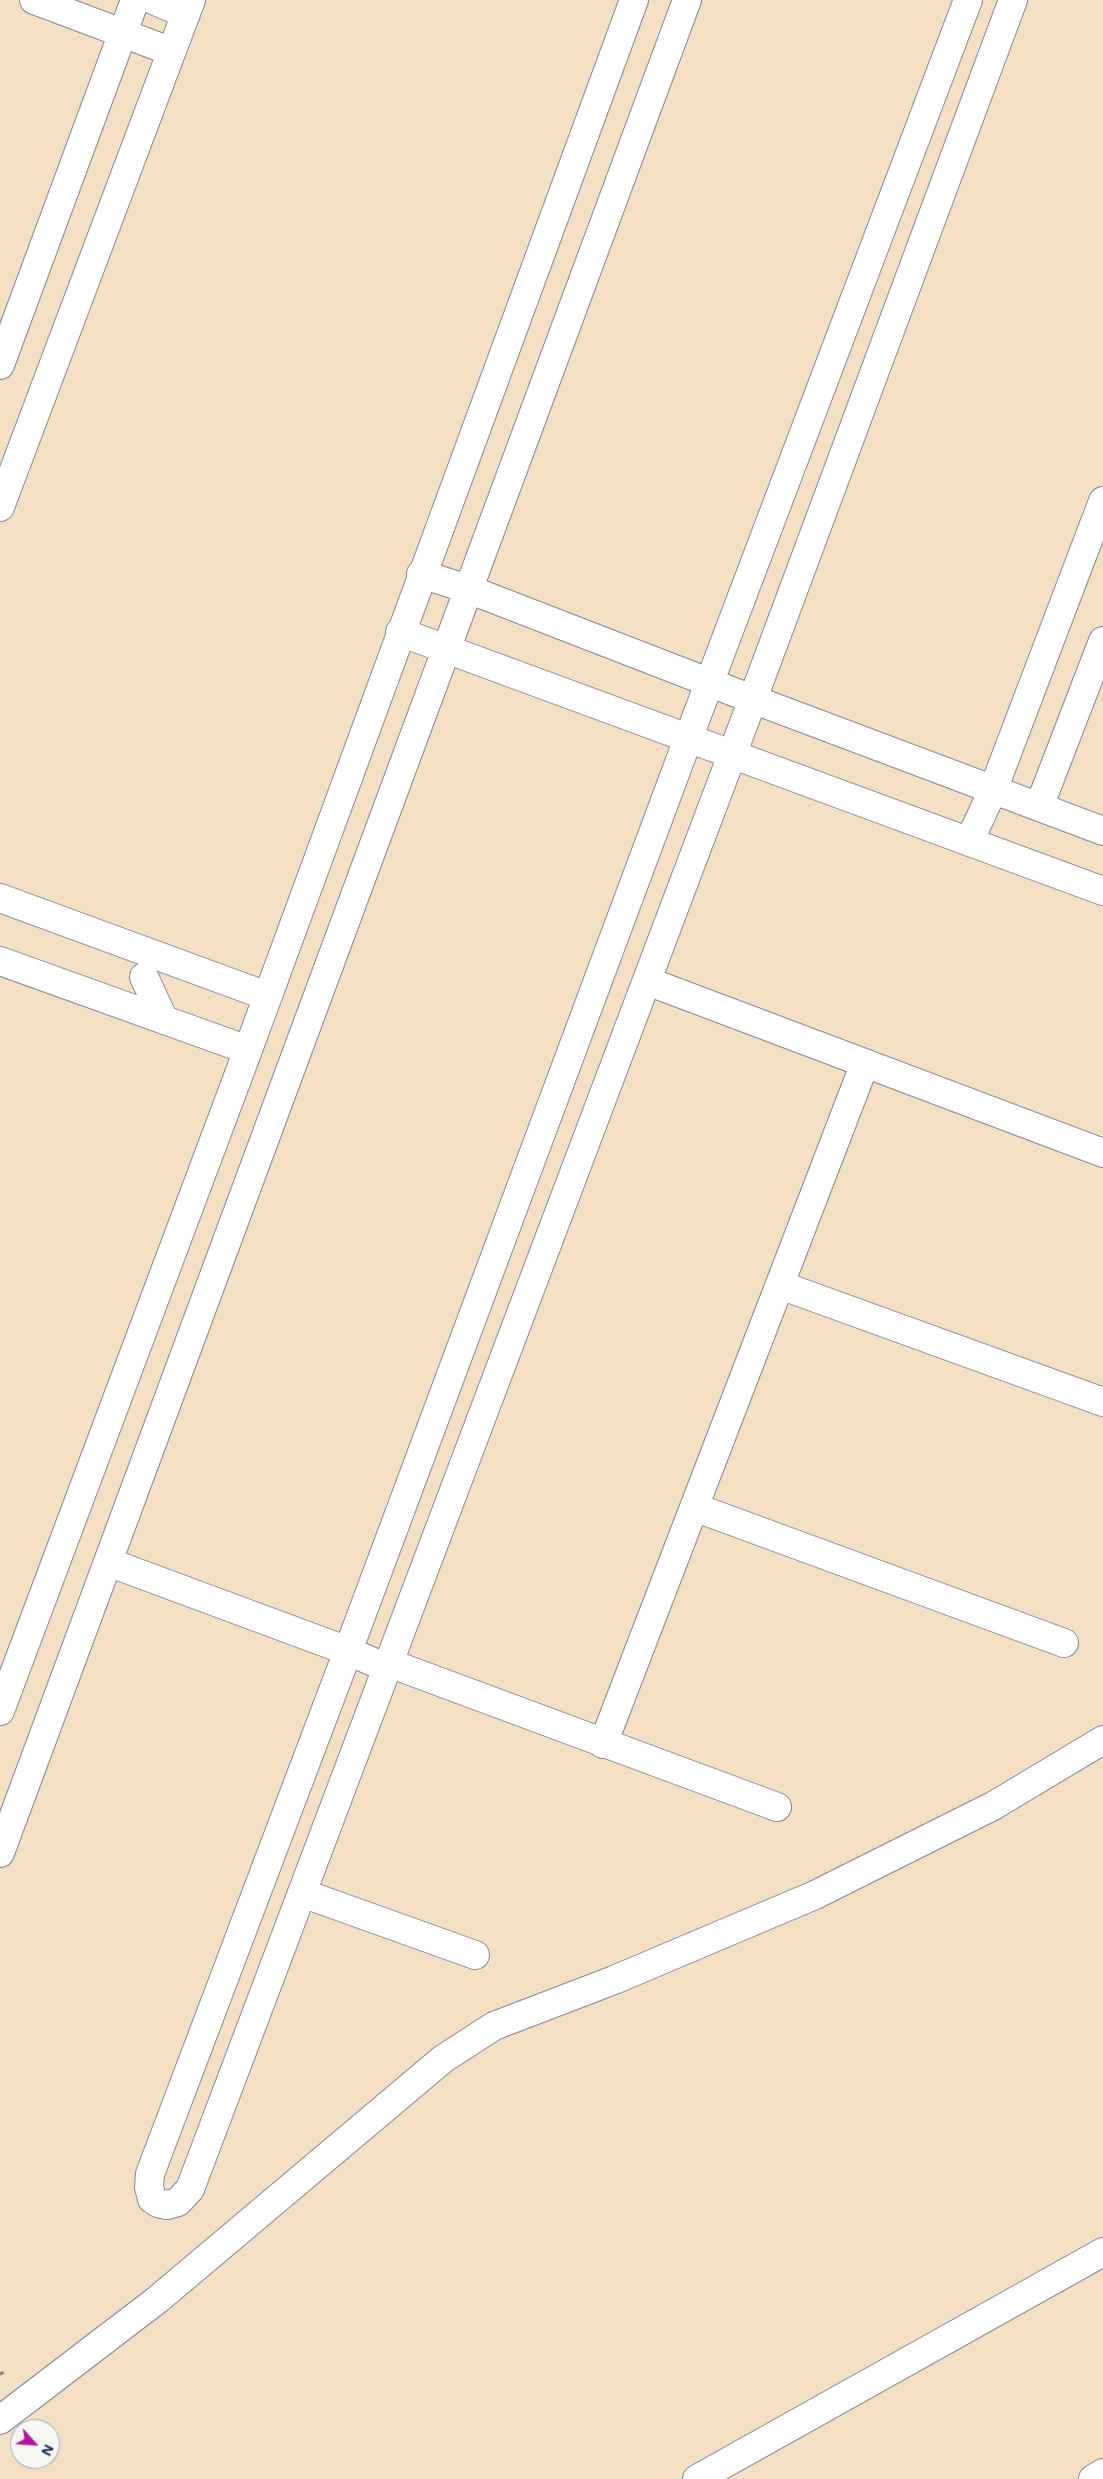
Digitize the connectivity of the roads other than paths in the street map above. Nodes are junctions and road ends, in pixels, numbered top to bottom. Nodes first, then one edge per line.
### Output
1 (34, 0) edge
2 (135, 0) edge
3 (153, 0) edge
4 (634, 0) edge
5 (687, 0) edge
6 (968, 0) edge
7 (1013, 0) edge
8 (189, 7) edge
9 (123, 33) junction
10 (170, 51) junction
11 (0, 365) edge
12 (1103, 501) edge
13 (0, 507) edge
14 (422, 574) junction
15 (468, 589) junction
16 (400, 632) junction
17 (1103, 641) edge
18 (446, 649) junction
19 (709, 683) junction
20 (752, 699) junction
21 (688, 739) junction
22 (732, 755) junction
23 (993, 790) junction
24 (1039, 807) junction
25 (1103, 831) edge
26 (969, 842) junction
27 (1103, 891) edge
28 (0, 898) edge
29 (0, 961) edge
30 (144, 977) dead end
31 (647, 981) junction
32 (267, 996) junction
33 (164, 1020) junction
34 (248, 1050) junction
35 (865, 1064) junction
36 (1103, 1153) edge
37 (780, 1285) junction
38 (1103, 1402) edge
39 (694, 1507) junction
40 (108, 1562) junction
41 (1064, 1644) dead end
42 (348, 1651) junction
43 (388, 1665) junction
44 (0, 1712) edge
45 (1103, 1740) edge
46 (603, 1744) junction
47 (777, 1807) dead end
48 (0, 1854) edge
49 (302, 1893) junction
50 (475, 1955) dead end
51 (1103, 2252) edge
52 (0, 2420) edge
53 (1103, 2473) edge
54 (697, 2479) edge
55 (1093, 2479) edge

1 - 9 street
2 - 9 street
3 - 8 street
4 - 14 street
5 - 15 street
6 - 19 street
7 - 20 street
8 - 10 street
9 - 10 street
9 - 11 street
10 - 13 street
12 - 23 street
14 - 15 street
14 - 16 street
15 - 18 street
15 - 19 street
16 - 18 street
16 - 32 street
17 - 24 street
18 - 21 street
18 - 40 street
19 - 20 street
19 - 21 street
20 - 22 street
20 - 23 street
21 - 22 street
21 - 42 street
22 - 26 street
22 - 31 street
23 - 24 street
23 - 26 street
24 - 25 street
26 - 27 street
28 - 32 street
29 - 33 street
30 - 33 street
31 - 35 street
31 - 43 street
32 - 34 street
33 - 34 street
34 - 44 street
35 - 36 street
35 - 37 street
37 - 38 street
37 - 39 street
39 - 41 street
39 - 46 street
40 - 42 street
40 - 48 street
42 - 43 street
42 - 49 street
43 - 46 street
43 - 49 street
45 - 52 street
46 - 47 street
49 - 50 street
51 - 54 street
53 - 55 street

